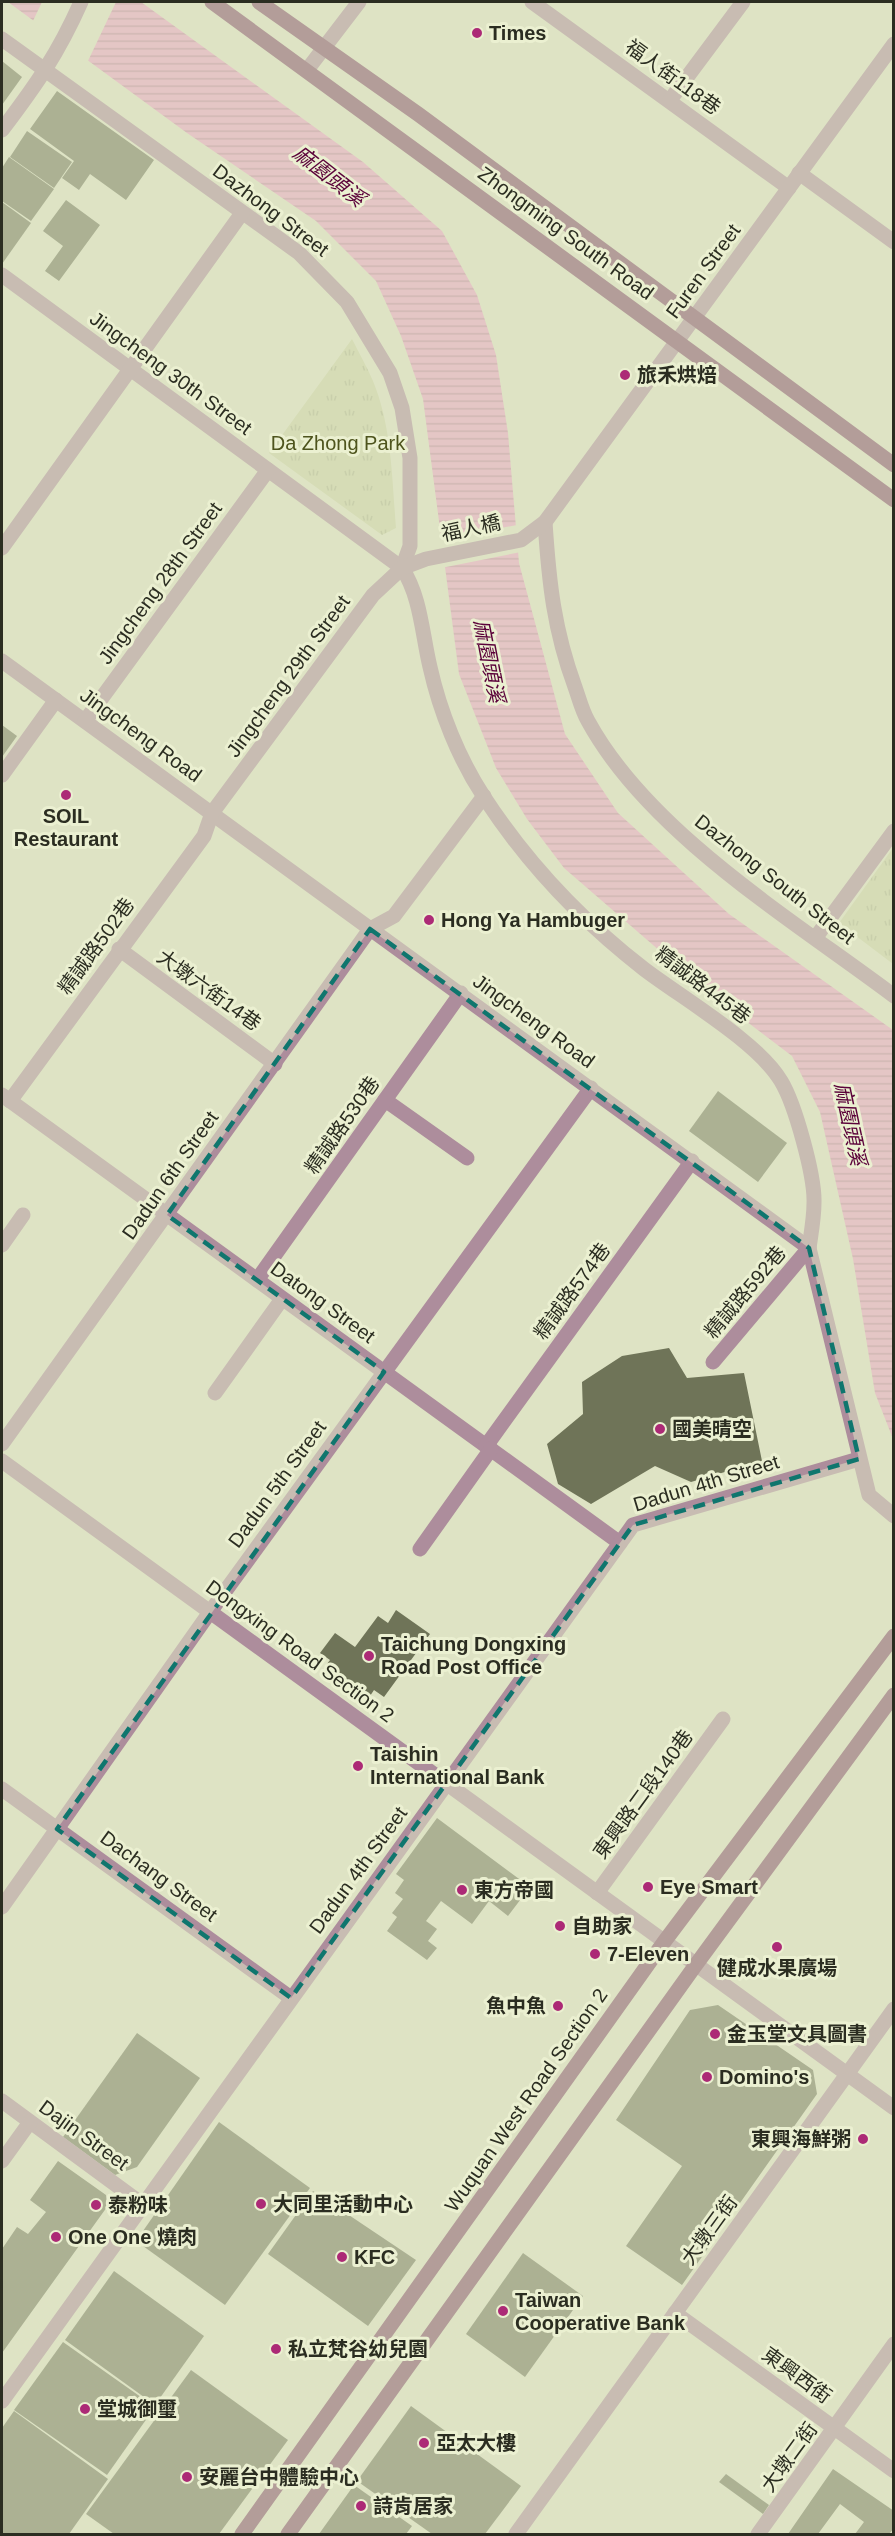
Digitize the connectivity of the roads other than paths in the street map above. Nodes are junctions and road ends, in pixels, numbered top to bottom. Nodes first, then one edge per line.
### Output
1 (81, 2) edge
2 (212, 2) edge
3 (259, 2) edge
4 (359, 2) edge
5 (532, 2) edge
6 (743, 2) edge
7 (2, 39) edge
8 (894, 44) edge
9 (324, 48) junction
10 (307, 70) junction
11 (46, 71) junction
12 (670, 100) junction
13 (2, 130) edge
14 (800, 173) junction
15 (789, 188) junction
16 (242, 213) junction
17 (894, 242) edge
18 (2, 275) edge
19 (693, 320) junction
20 (677, 341) junction
21 (130, 369) junction
22 (894, 465) edge
23 (268, 470) junction
24 (894, 500) edge
25 (545, 522) junction
26 (2, 548) edge
27 (402, 568) junction
28 (2, 661) edge
29 (56, 700) junction
30 (85, 721) junction
31 (2, 775) edge
32 (484, 796) junction
33 (212, 813) junction
34 (894, 831) edge
35 (370, 929) junction
36 (816, 937) junction
37 (119, 949) junction
38 (461, 993) junction
39 (894, 996) edge
40 (275, 1064) junction
41 (591, 1088) junction
42 (6, 1098) edge
43 (385, 1100) junction
44 (467, 1158) dead end
45 (692, 1161) junction
46 (23, 1215) dead end
47 (167, 1215) junction
48 (2, 1245) edge
49 (809, 1248) junction
50 (257, 1280) junction
51 (282, 1299) junction
52 (713, 1362) dead end
53 (384, 1372) junction
54 (215, 1393) dead end
55 (2, 1444) edge
56 (488, 1447) junction
57 (859, 1459) junction
58 (2, 1461) edge
59 (894, 1516) edge
60 (620, 1543) junction
61 (420, 1548) dead end
62 (210, 1612) junction
63 (894, 1636) edge
64 (894, 1695) edge
65 (723, 1719) dead end
66 (446, 1784) junction
67 (2, 1789) edge
68 (57, 1829) junction
69 (597, 1893) junction
70 (2, 1908) edge
71 (663, 1942) junction
72 (695, 1966) junction
73 (291, 1998) junction
74 (894, 2009) edge
75 (846, 2075) junction
76 (2, 2101) edge
77 (894, 2108) edge
78 (30, 2122) junction
79 (2, 2161) edge
80 (142, 2204) junction
81 (675, 2313) junction
82 (894, 2344) edge
83 (2, 2401) edge
84 (835, 2428) junction
85 (894, 2471) edge
86 (242, 2535) edge
87 (288, 2535) edge
88 (516, 2535) edge
89 (758, 2535) edge

1 - 11 street
2 - 10 main road, Zhongming South Road
3 - 9 main road, Zhongming South Road
4 - 9 street
5 - 12 street, 福人街118巷
6 - 12 street
7 - 11 street, Dazhong Street
8 - 14 street, Furen Street
9 - 10 street
9 - 19 main road, Zhongming South Road
10 - 20 main road, Zhongming South Road
11 - 13 street
11 - 16 street, Dazhong Street
12 - 15 street, 福人街118巷
14 - 15 street, Furen Street
14 - 17 street
15 - 19 street, Furen Street
16 - 21 street
16 - 27 street, Dazhong Street
18 - 21 street, Jingcheng 30th Street
19 - 20 street, Furen Street
19 - 22 main road, Zhongming South Road
20 - 24 main road, Zhongming South Road
20 - 25 street, Furen Street
21 - 23 street, Jingcheng 30th Street
21 - 26 street
23 - 27 street, Jingcheng 30th Street
23 - 30 street, Jingcheng 28th Street
25 - 27 street, 福人橋
25 - 36 street, Dazhong South Street
27 - 32 street
27 - 33 street, Jingcheng 29th Street
28 - 29 street, Jingcheng Road
29 - 30 street, Jingcheng Road
29 - 31 street
30 - 33 street, Jingcheng Road
32 - 35 street
32 - 49 street, 精誠路445巷
33 - 35 street, Jingcheng Road
33 - 37 street, 精誠路502巷
34 - 36 street
35 - 38 street, Jingcheng Road
35 - 40 street, Dadun 6th Street
36 - 39 street, Dazhong South Street
37 - 40 street, 大墩六街14巷
37 - 42 street, 精誠路502巷
38 - 41 street, Jingcheng Road
38 - 43 street, 精誠路530巷
40 - 47 street, Dadun 6th Street
41 - 45 street, Jingcheng Road
41 - 53 street, Dadun 5th Street
42 - 47 street, Datong Street
43 - 44 street
43 - 50 street, 精誠路530巷
45 - 49 street, Jingcheng Road
45 - 56 street, 精誠路574巷
46 - 48 street
47 - 50 street, Datong Street
47 - 55 street, Dadun 6th Street
49 - 52 street, 精誠路592巷
49 - 57 street
50 - 51 street, Datong Street
51 - 53 street, Datong Street
51 - 54 street
53 - 56 street, Datong Street
53 - 62 street, Dadun 5th Street
56 - 60 street, Datong Street
56 - 61 street, 精誠路574巷
57 - 59 street
57 - 60 street, Dadun 4th Street
58 - 62 street, Dongxing Road Section 2
60 - 66 street, Dadun 4th Street
62 - 66 street, Dongxing Road Section 2
62 - 68 street, Dadun 5th Street
63 - 71 main road, Wuquan West Road Section 2
64 - 72 main road
65 - 69 street, 東興路二段140巷
66 - 69 street, Dongxing Road Section 2
66 - 73 street, Dadun 4th Street
67 - 68 street, Dachang Street
68 - 70 street, Dadun 5th Street
68 - 73 street, Dachang Street
69 - 71 street, Dongxing Road Section 2
71 - 72 street, Dongxing Road Section 2
71 - 86 main road, Wuquan West Road Section 2
72 - 75 street, Dongxing Road Section 2
72 - 87 main road
73 - 80 street, Dadun 4th Street
74 - 75 street, 大墩三街
75 - 77 street, Dongxing Road Section 2
75 - 81 street, 大墩三街
76 - 78 street, Dajin Street
78 - 79 street
78 - 80 street, Dajin Street
80 - 83 street, Dadun 4th Street
81 - 84 street, 東興西街
81 - 88 street, 大墩三街
82 - 84 street, 大墩二街
84 - 85 street, 東興西街
84 - 89 street, 大墩二街

